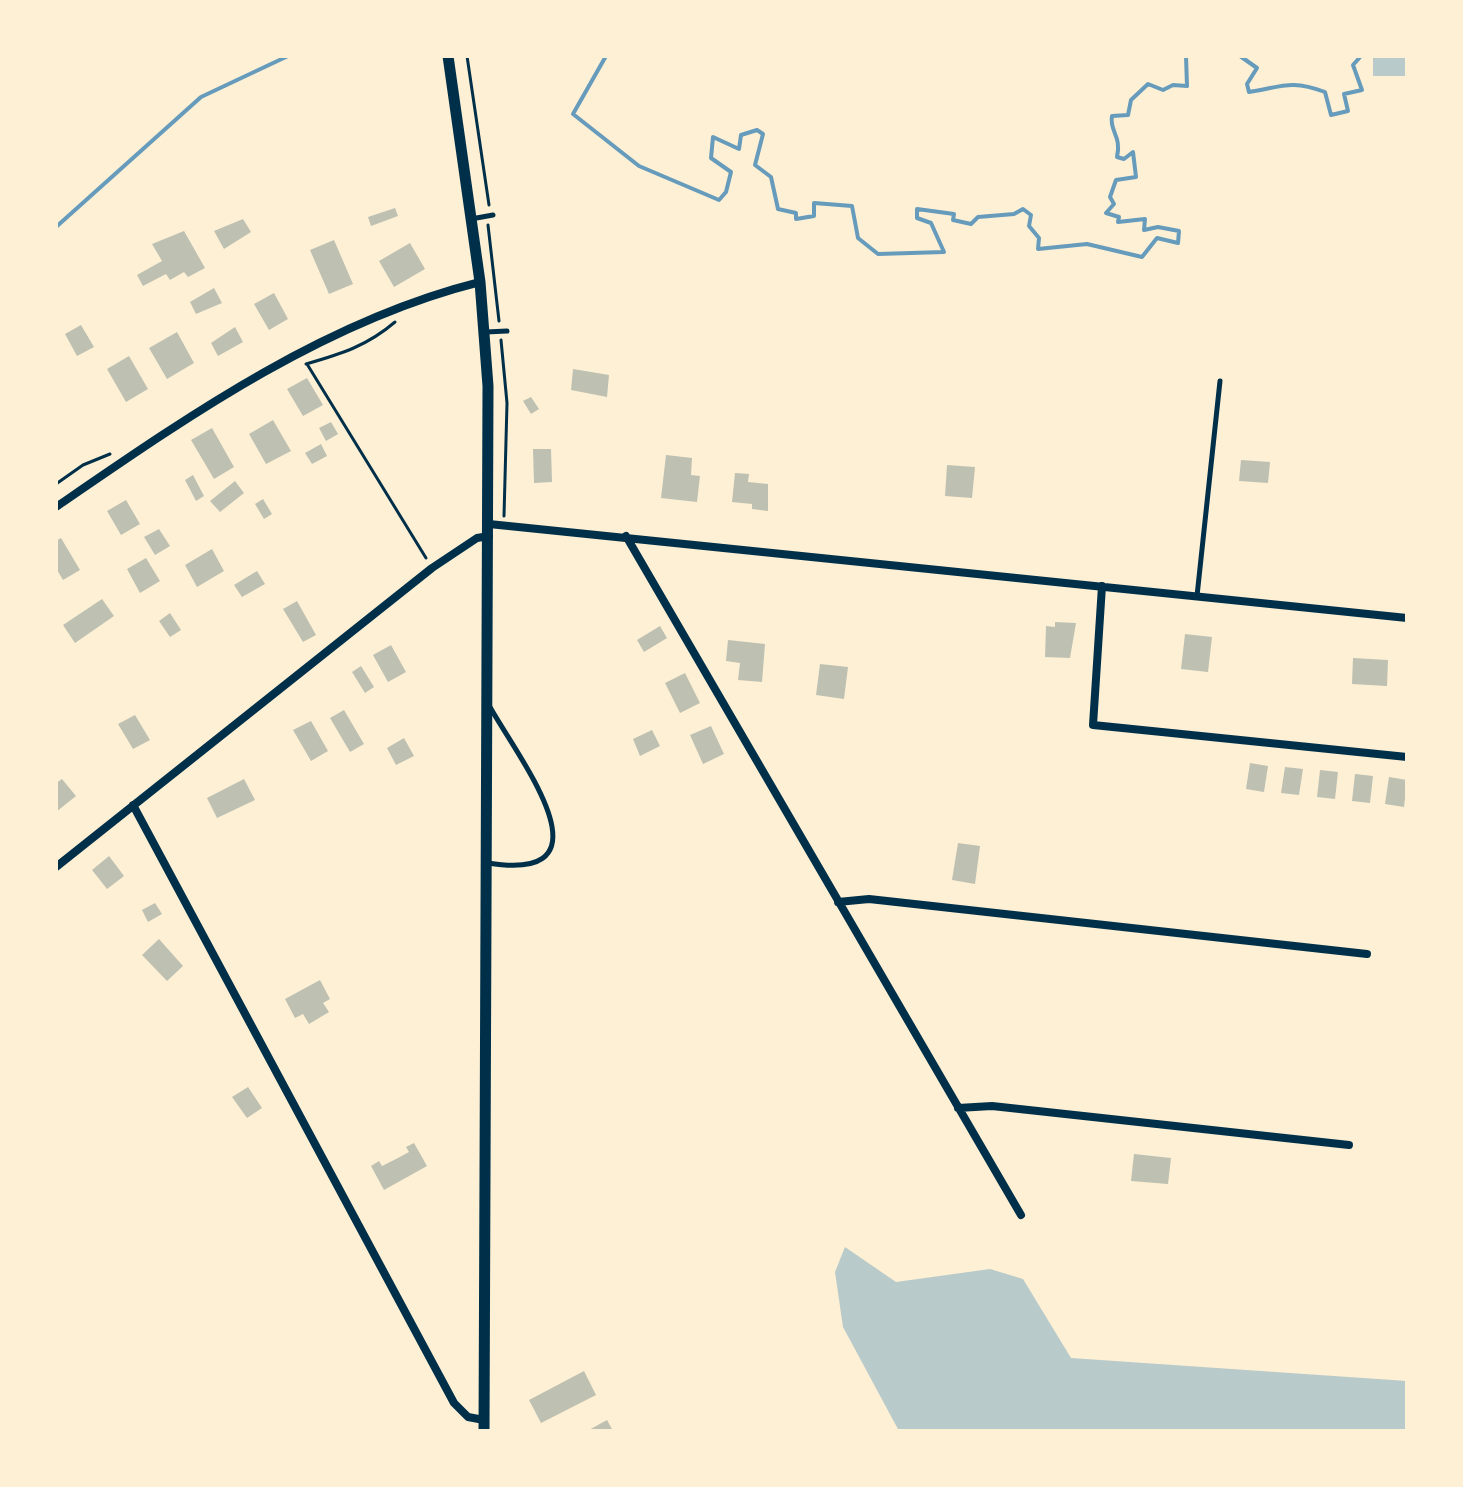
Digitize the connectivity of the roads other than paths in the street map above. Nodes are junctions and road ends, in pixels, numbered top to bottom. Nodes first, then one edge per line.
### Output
1 (448, 56) edge
2 (493, 215) dead end
3 (471, 219) junction
4 (480, 282) junction
5 (507, 331) dead end
6 (485, 332) junction
7 (1220, 381) dead end
8 (56, 507) edge
9 (489, 530) junction
10 (626, 536) junction
11 (1102, 586) junction
12 (1197, 596) junction
13 (1407, 618) edge
14 (488, 702) junction
15 (1407, 757) edge
16 (133, 805) junction
17 (487, 863) junction
18 (56, 867) edge
19 (838, 902) junction
20 (1367, 954) dead end
21 (958, 1108) junction
22 (1349, 1145) dead end
23 (1021, 1215) dead end
24 (484, 1425) edge

1 - 3 street
2 - 3 lane
3 - 4 street
4 - 6 street
4 - 8 street
5 - 6 lane
6 - 9 street
7 - 12 lane
9 - 10 street
9 - 14 street
9 - 16 street
10 - 11 street
10 - 19 street
11 - 12 street
11 - 15 street
12 - 13 street
14 - 17 street
14 - 17 lane
16 - 18 street
16 - 24 street
17 - 24 street
19 - 20 street
19 - 21 street
21 - 22 street
21 - 23 street

